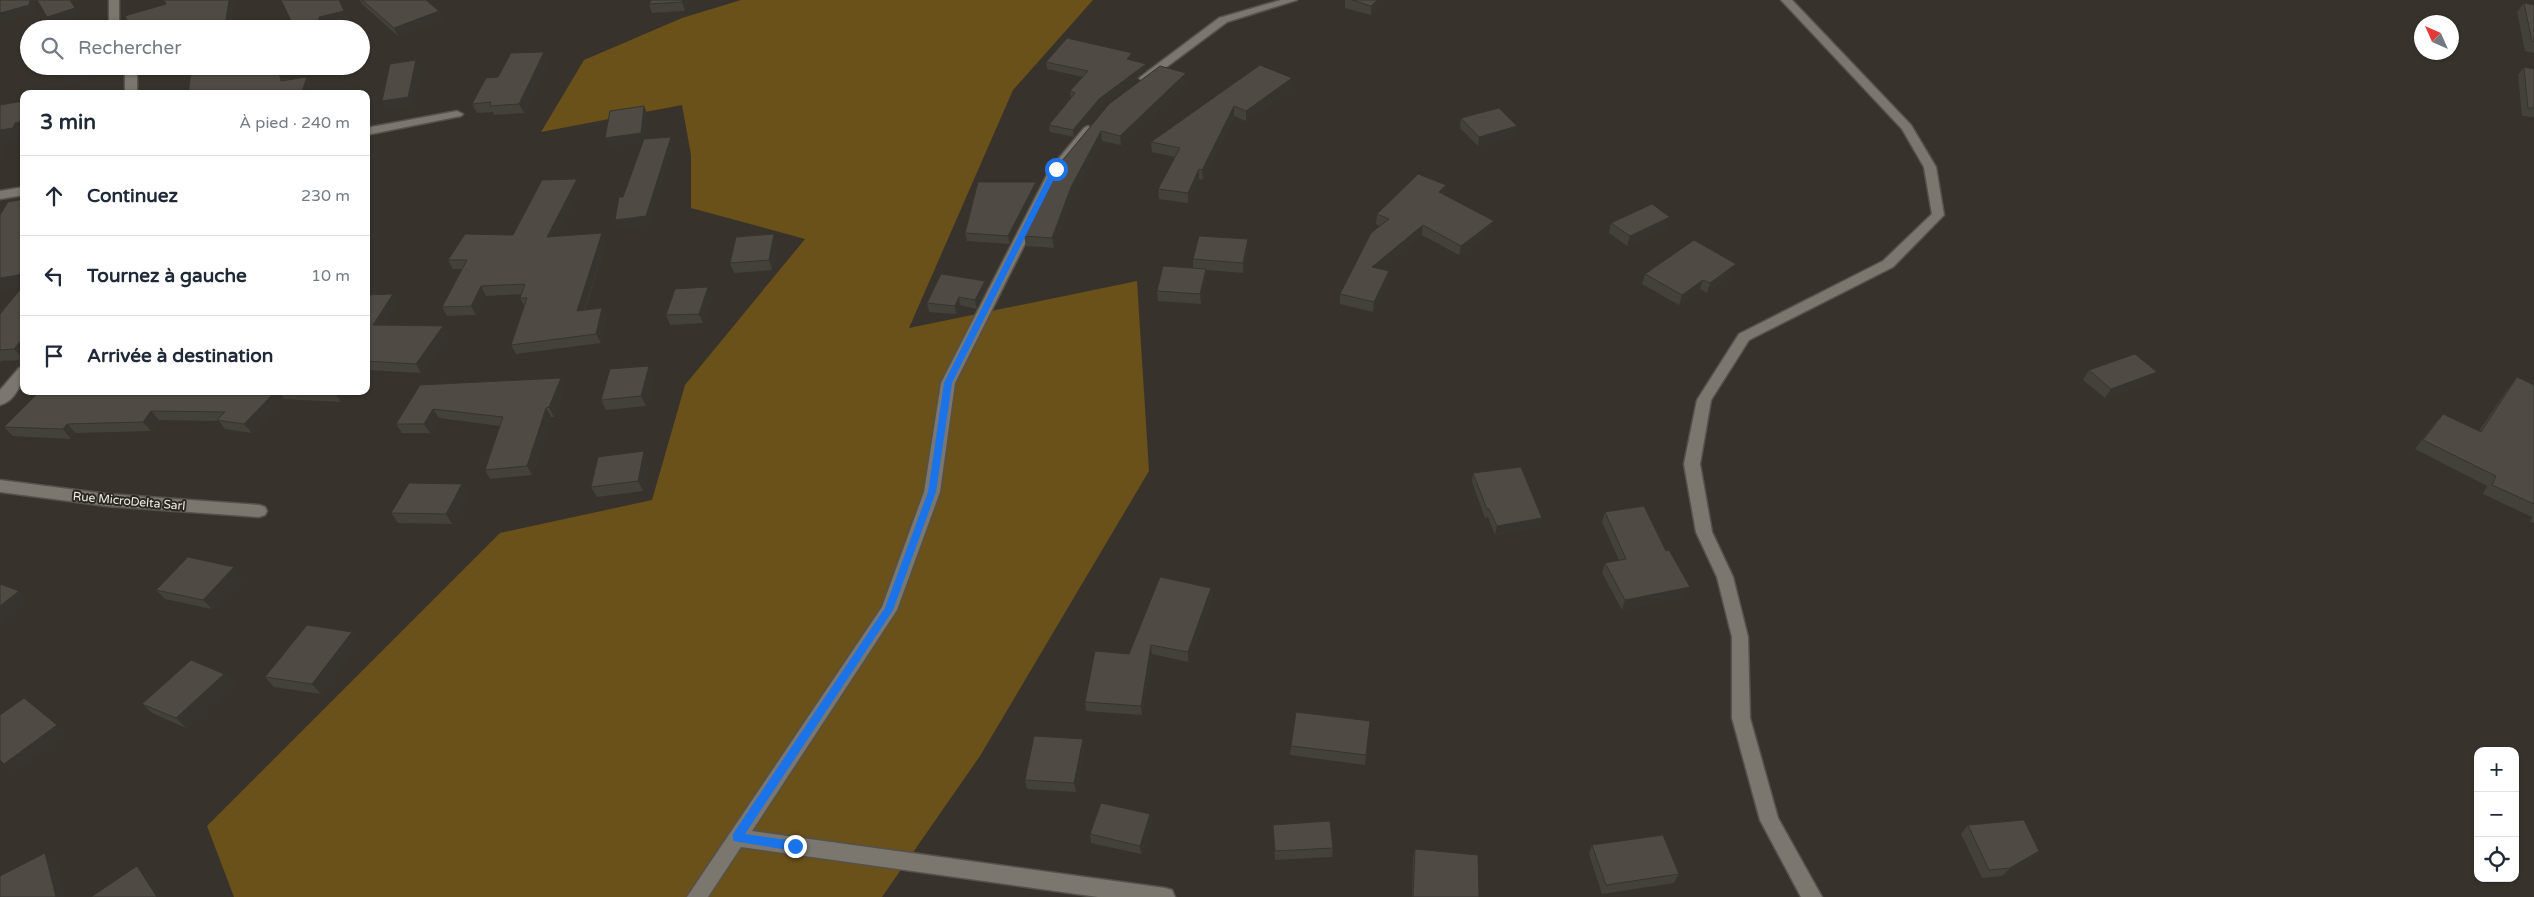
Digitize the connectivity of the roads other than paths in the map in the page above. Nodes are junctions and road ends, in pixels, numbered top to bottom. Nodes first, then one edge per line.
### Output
1 (114, 0) edge
2 (1292, 0) edge
3 (1786, 0) edge
4 (113, 20) edge
5 (131, 75) edge
6 (1136, 85) edge
7 (132, 90) edge
8 (457, 114) dead end
9 (1099, 117) edge
10 (370, 131) edge
11 (20, 192) edge
12 (0, 195) edge
13 (20, 376) edge
14 (0, 400) edge
15 (0, 486) edge
16 (259, 511) dead end
17 (736, 838) junction
18 (697, 897) edge
19 (1165, 897) edge
20 (1812, 897) edge

1 - 4 street
2 - 6 street
3 - 20 street
5 - 7 street
8 - 10 street
9 - 17 street
11 - 12 street
13 - 14 street
15 - 16 street, Rue MicroDelta Sarl
17 - 18 street
17 - 19 street

